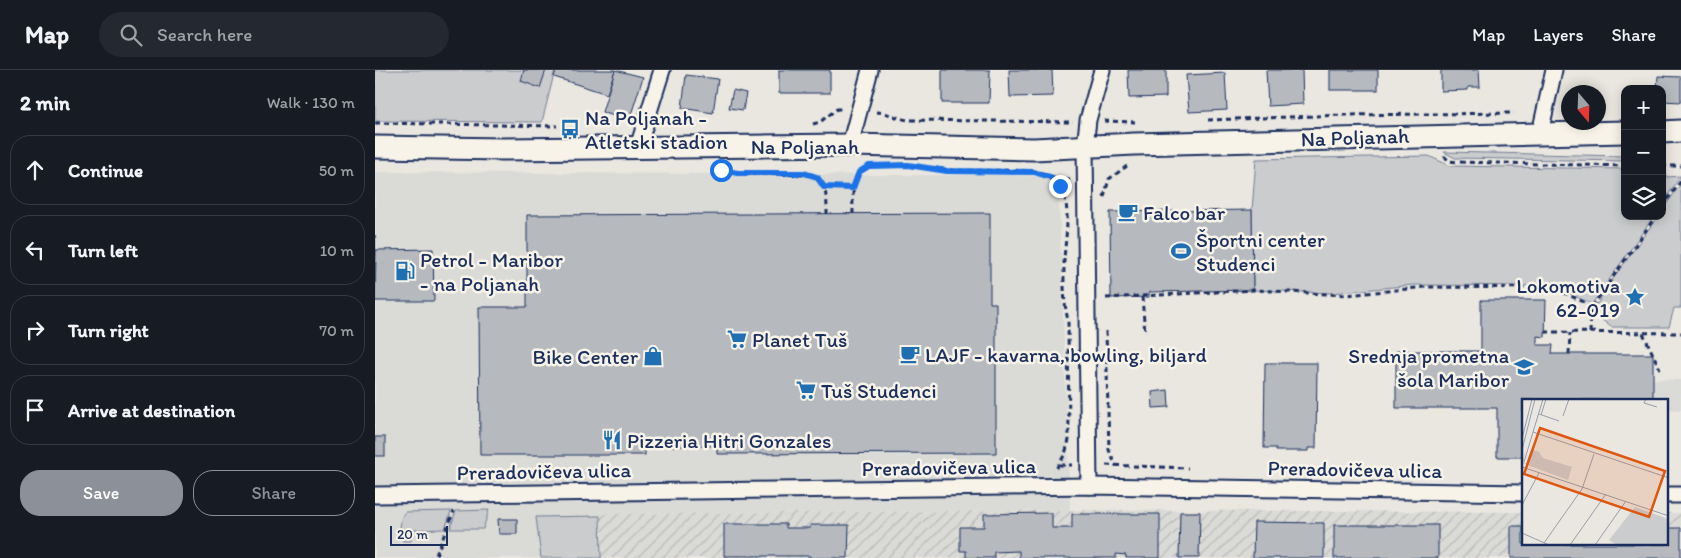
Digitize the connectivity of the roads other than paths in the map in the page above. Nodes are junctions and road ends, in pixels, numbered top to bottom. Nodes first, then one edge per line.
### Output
1 (662, 70) edge
2 (870, 70) edge
3 (1102, 70) edge
4 (1553, 70) edge
5 (1621, 132) edge
6 (1666, 132) edge
7 (1681, 132) edge
8 (1540, 133) junction
9 (850, 146) junction
10 (375, 147) edge
11 (638, 147) junction
12 (1085, 147) junction
13 (1089, 486) junction
14 (1522, 493) edge
15 (375, 495) edge

1 - 11 street
2 - 9 street
3 - 12 street
4 - 8 street
5 - 8 street, Na Poljanah
6 - 7 street
8 - 12 street, Na Poljanah
9 - 11 street, Na Poljanah
9 - 12 street, Na Poljanah
10 - 11 street, Na Poljanah
12 - 13 street
13 - 14 street, Preradovičeva ulica
13 - 15 street, Preradovičeva ulica

